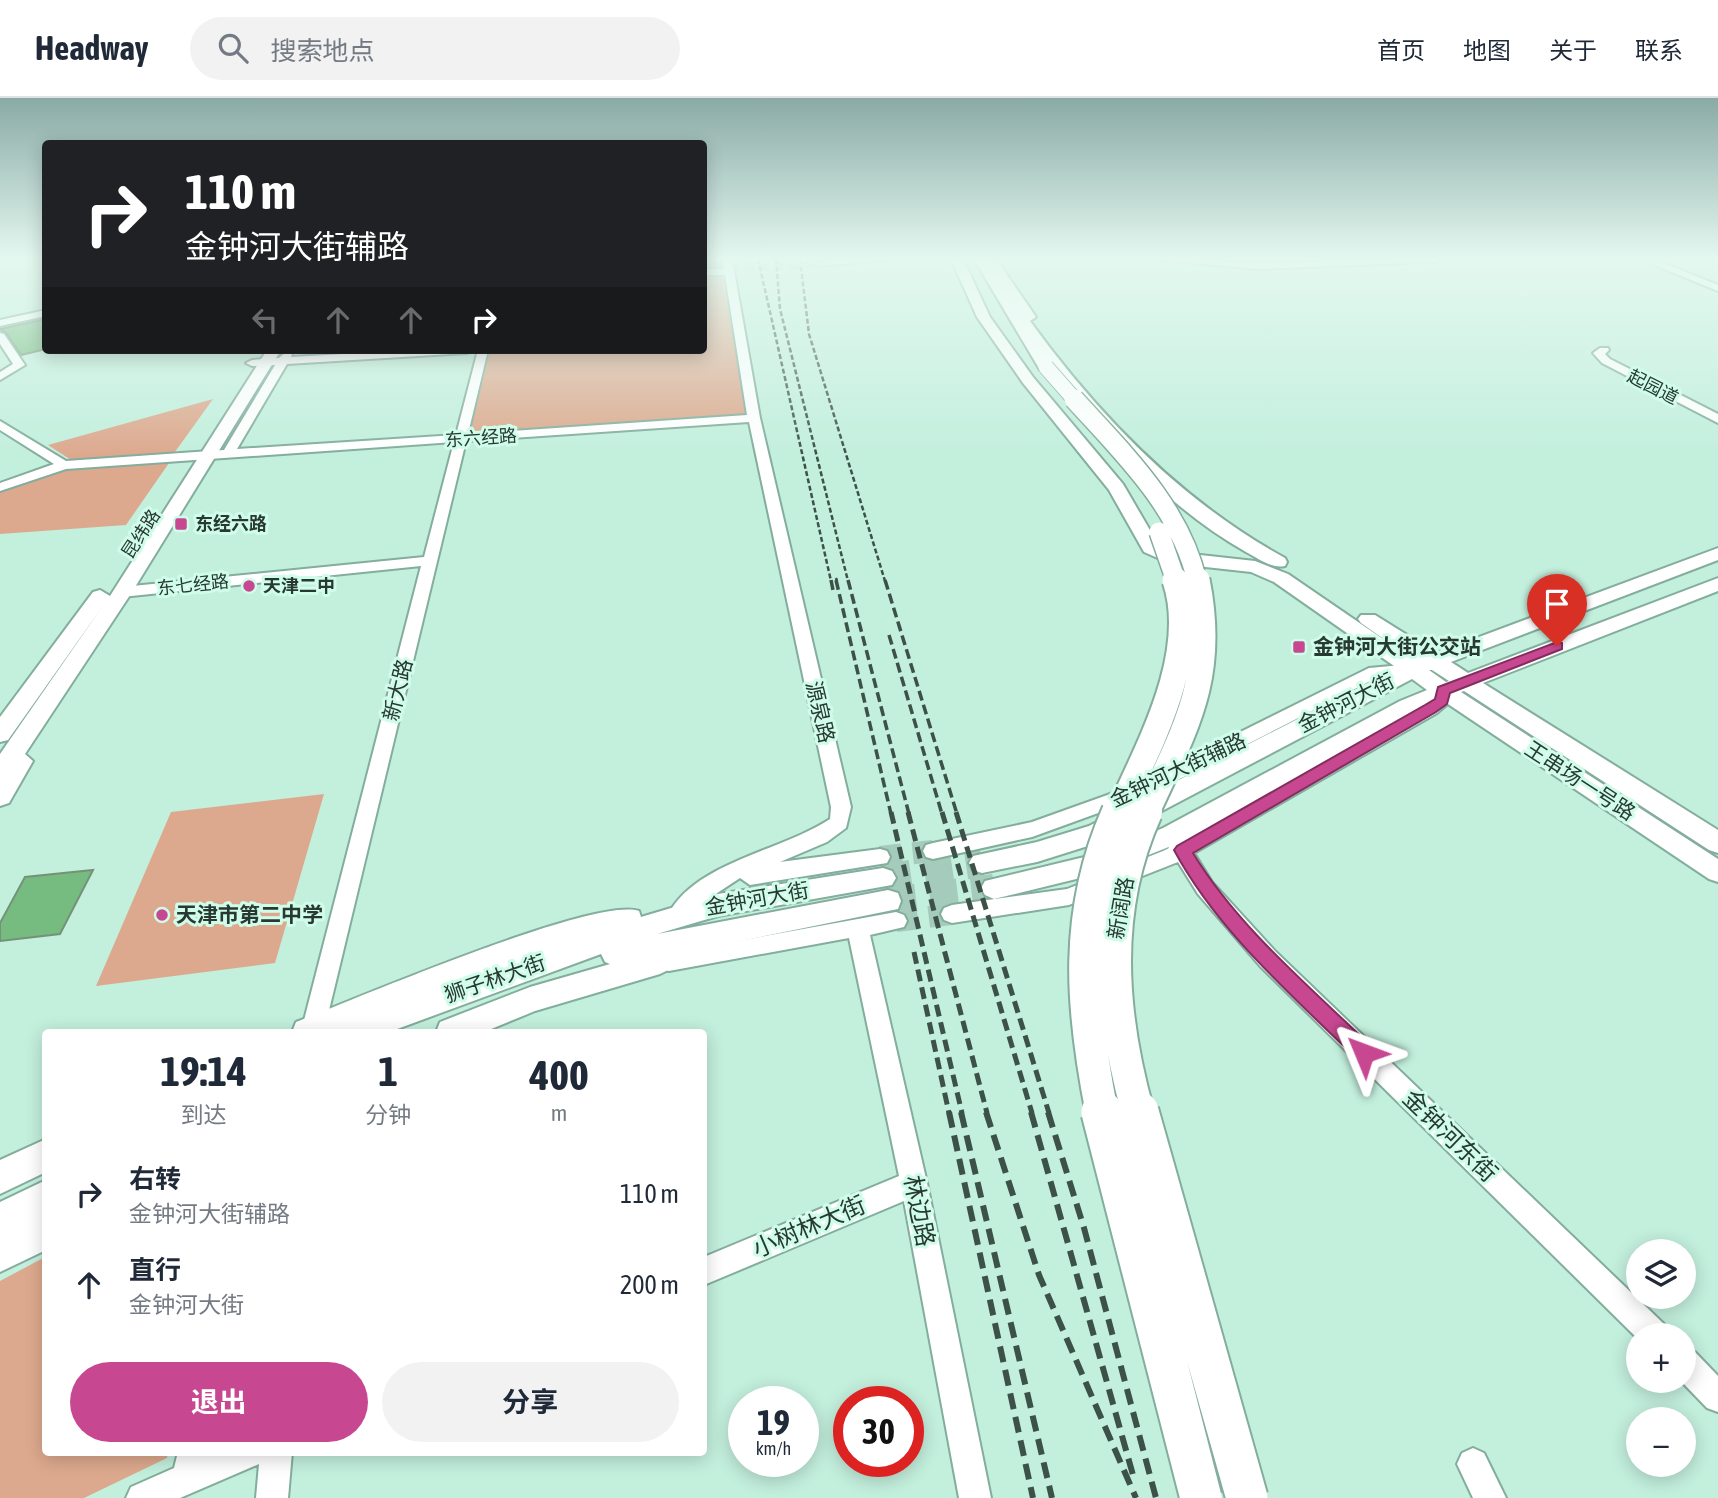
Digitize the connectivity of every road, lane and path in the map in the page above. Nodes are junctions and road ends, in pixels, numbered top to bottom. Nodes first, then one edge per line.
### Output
1 (741, 324) edge
2 (990, 324) edge
3 (995, 324) edge
4 (1015, 324) edge
5 (1015, 324) edge
6 (1033, 324) edge
7 (0, 335) edge
8 (1000, 338) junction
9 (1604, 350) dead end
10 (353, 354) edge
11 (481, 354) edge
12 (267, 357) edge
13 (1039, 359) junction
14 (0, 377) edge
15 (754, 418) junction
16 (1718, 419) edge
17 (0, 425) edge
18 (459, 440) junction
19 (208, 457) junction
20 (64, 466) junction
21 (0, 487) edge
22 (1718, 554) edge
23 (431, 561) junction
24 (1718, 584) edge
25 (122, 592) junction
26 (1423, 665) junction
27 (1379, 686) junction
28 (1454, 686) junction
29 (1408, 706) junction
30 (43, 712) junction
31 (17, 715) junction
32 (0, 734) edge
33 (0, 746) edge
34 (0, 771) edge
35 (0, 797) edge
36 (1177, 843) junction
37 (1718, 843) edge
38 (933, 851) tunnel mouth
39 (982, 863) tunnel mouth
40 (1718, 872) edge
41 (994, 888) tunnel mouth
42 (887, 889) junction
43 (952, 914) tunnel mouth
44 (679, 915) junction
45 (857, 926) junction
46 (641, 948) junction
47 (310, 1029) edge
48 (316, 1029) edge
49 (364, 1029) edge
50 (394, 1029) edge
51 (458, 1029) edge
52 (31, 1164) edge
53 (0, 1177) edge
54 (914, 1183) junction
55 (42, 1199) edge
56 (0, 1202) edge
57 (0, 1220) edge
58 (42, 1233) edge
59 (0, 1254) edge
60 (707, 1270) edge
61 (1643, 1323) edge
62 (1696, 1375) edge
63 (1718, 1397) edge
64 (231, 1456) edge
65 (276, 1456) edge
66 (1473, 1464) dead end
67 (191, 1465) edge
68 (142, 1498) edge
69 (272, 1498) edge
70 (975, 1498) edge
71 (1201, 1498) edge
72 (1247, 1498) edge
73 (1490, 1498) edge

1 - 15 street
2 - 8 main road
3 - 8 main road
4 - 13 highway
5 - 13 main road
6 - 13 main road
7 - 14 street
8 - 26 main road
9 - 16 street, 起园道
10 - 12 street
11 - 18 street, 新大路
12 - 19 main road, 昆纬路
12 - 19 street
13 - 26 main road
13 - 71 highway, 新阔路, bridge
13 - 72 highway, 新阔路, bridge
15 - 18 street, 东六经路
15 - 44 street, 源泉路
17 - 20 street
18 - 19 street, 东六经路
18 - 23 street, 新大路
19 - 20 street, 东六经路
19 - 25 main road, 昆纬路
19 - 31 main road, 昆纬路
20 - 21 street, 东六经路
22 - 26 main road, 金钟河大街
23 - 25 street, 东七经路
23 - 47 street, 新大路
24 - 28 main road, 金钟河大街
25 - 30 main road, 昆纬路
26 - 27 main road, 金钟河大街
26 - 28 main road
26 - 38 street, 金钟河大街辅路
27 - 29 main road
27 - 39 main road, 金钟河大街
28 - 29 main road, 金钟河大街
28 - 36 street
28 - 37 main road, 王串场一号路
28 - 40 main road, 王串场一号路
29 - 36 main road, 金钟河大街
30 - 34 main road
30 - 35 main road
31 - 32 main road
31 - 33 main road
36 - 41 main road, 金钟河大街
36 - 43 street
36 - 61 street, 金钟河东街
42 - 44 main road, 金钟河大街
42 - 45 street
42 - 46 main road, 金钟河大街
44 - 46 main road, 金钟河大街
44 - 48 main road
45 - 46 street
45 - 54 street, 林边路
46 - 49 main road, 狮子林大街
46 - 50 main road, 狮子林大街
46 - 51 main road
52 - 53 main road
52 - 56 main road
54 - 60 street, 小树林大街
54 - 70 street, 林边路
55 - 57 main road
58 - 59 main road
62 - 63 street
64 - 67 street
65 - 69 street
66 - 73 street
67 - 68 street

